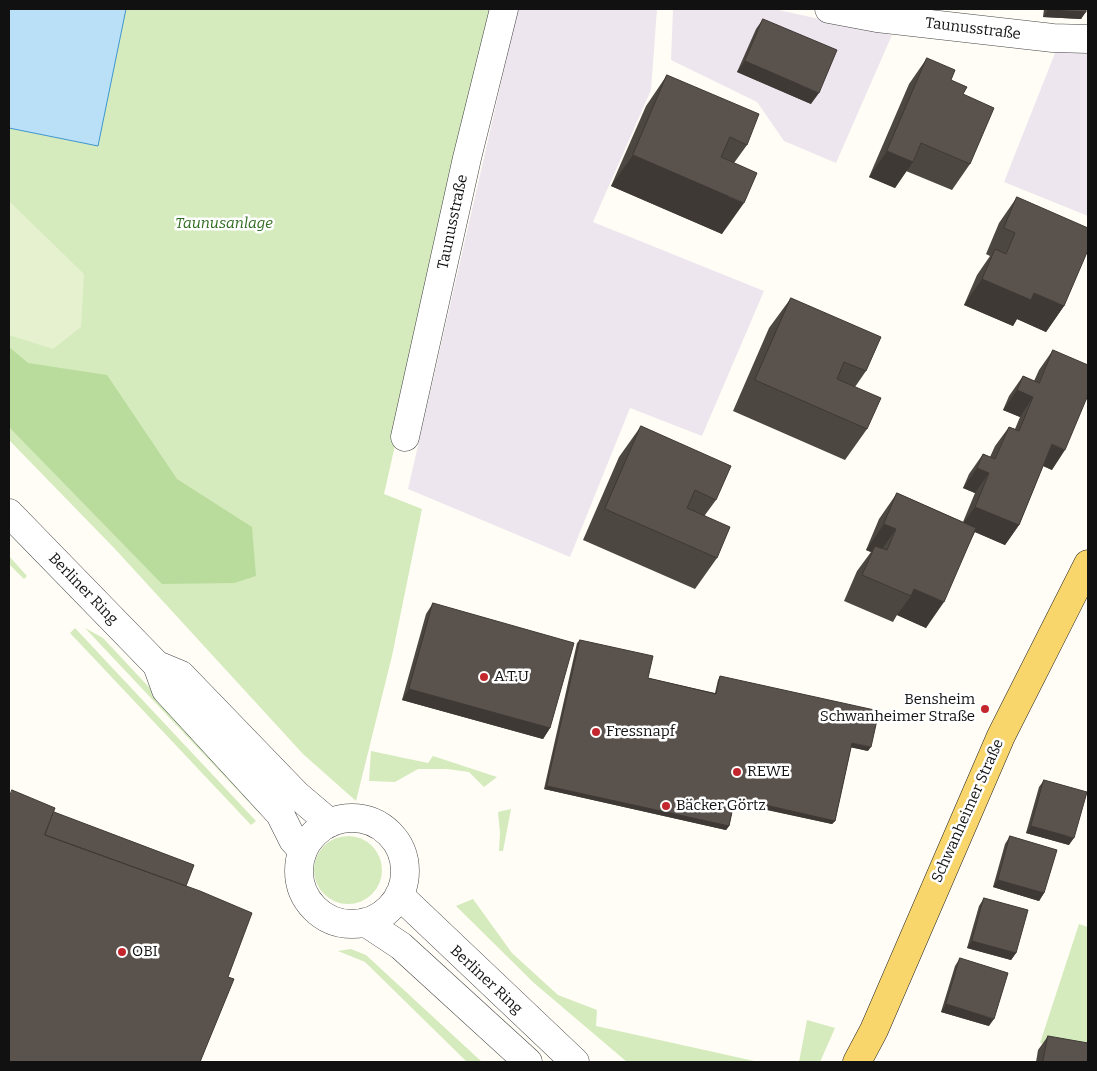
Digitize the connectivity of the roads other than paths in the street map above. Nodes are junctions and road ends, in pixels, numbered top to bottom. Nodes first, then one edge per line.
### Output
1 (504, 9) edge
2 (829, 9) edge
3 (880, 13) edge
4 (1088, 39) edge
5 (405, 437) dead end
6 (9, 514) edge
7 (1088, 564) edge
8 (157, 665) junction
9 (330, 822) junction
10 (303, 851) junction
11 (399, 896) junction
12 (365, 922) junction
13 (528, 1062) edge
14 (575, 1062) edge
15 (857, 1062) edge

1 - 5 street, Taunusstraße
2 - 3 street, Taunusstraße
3 - 4 street, Taunusstraße
6 - 8 street, Berliner Ring
7 - 15 main road, Schwanheimer Straße
8 - 9 street, Berliner Ring
8 - 10 street, Berliner Ring
9 - 10 street
9 - 11 street
10 - 12 street
11 - 12 street
11 - 14 street, Berliner Ring
12 - 13 street

